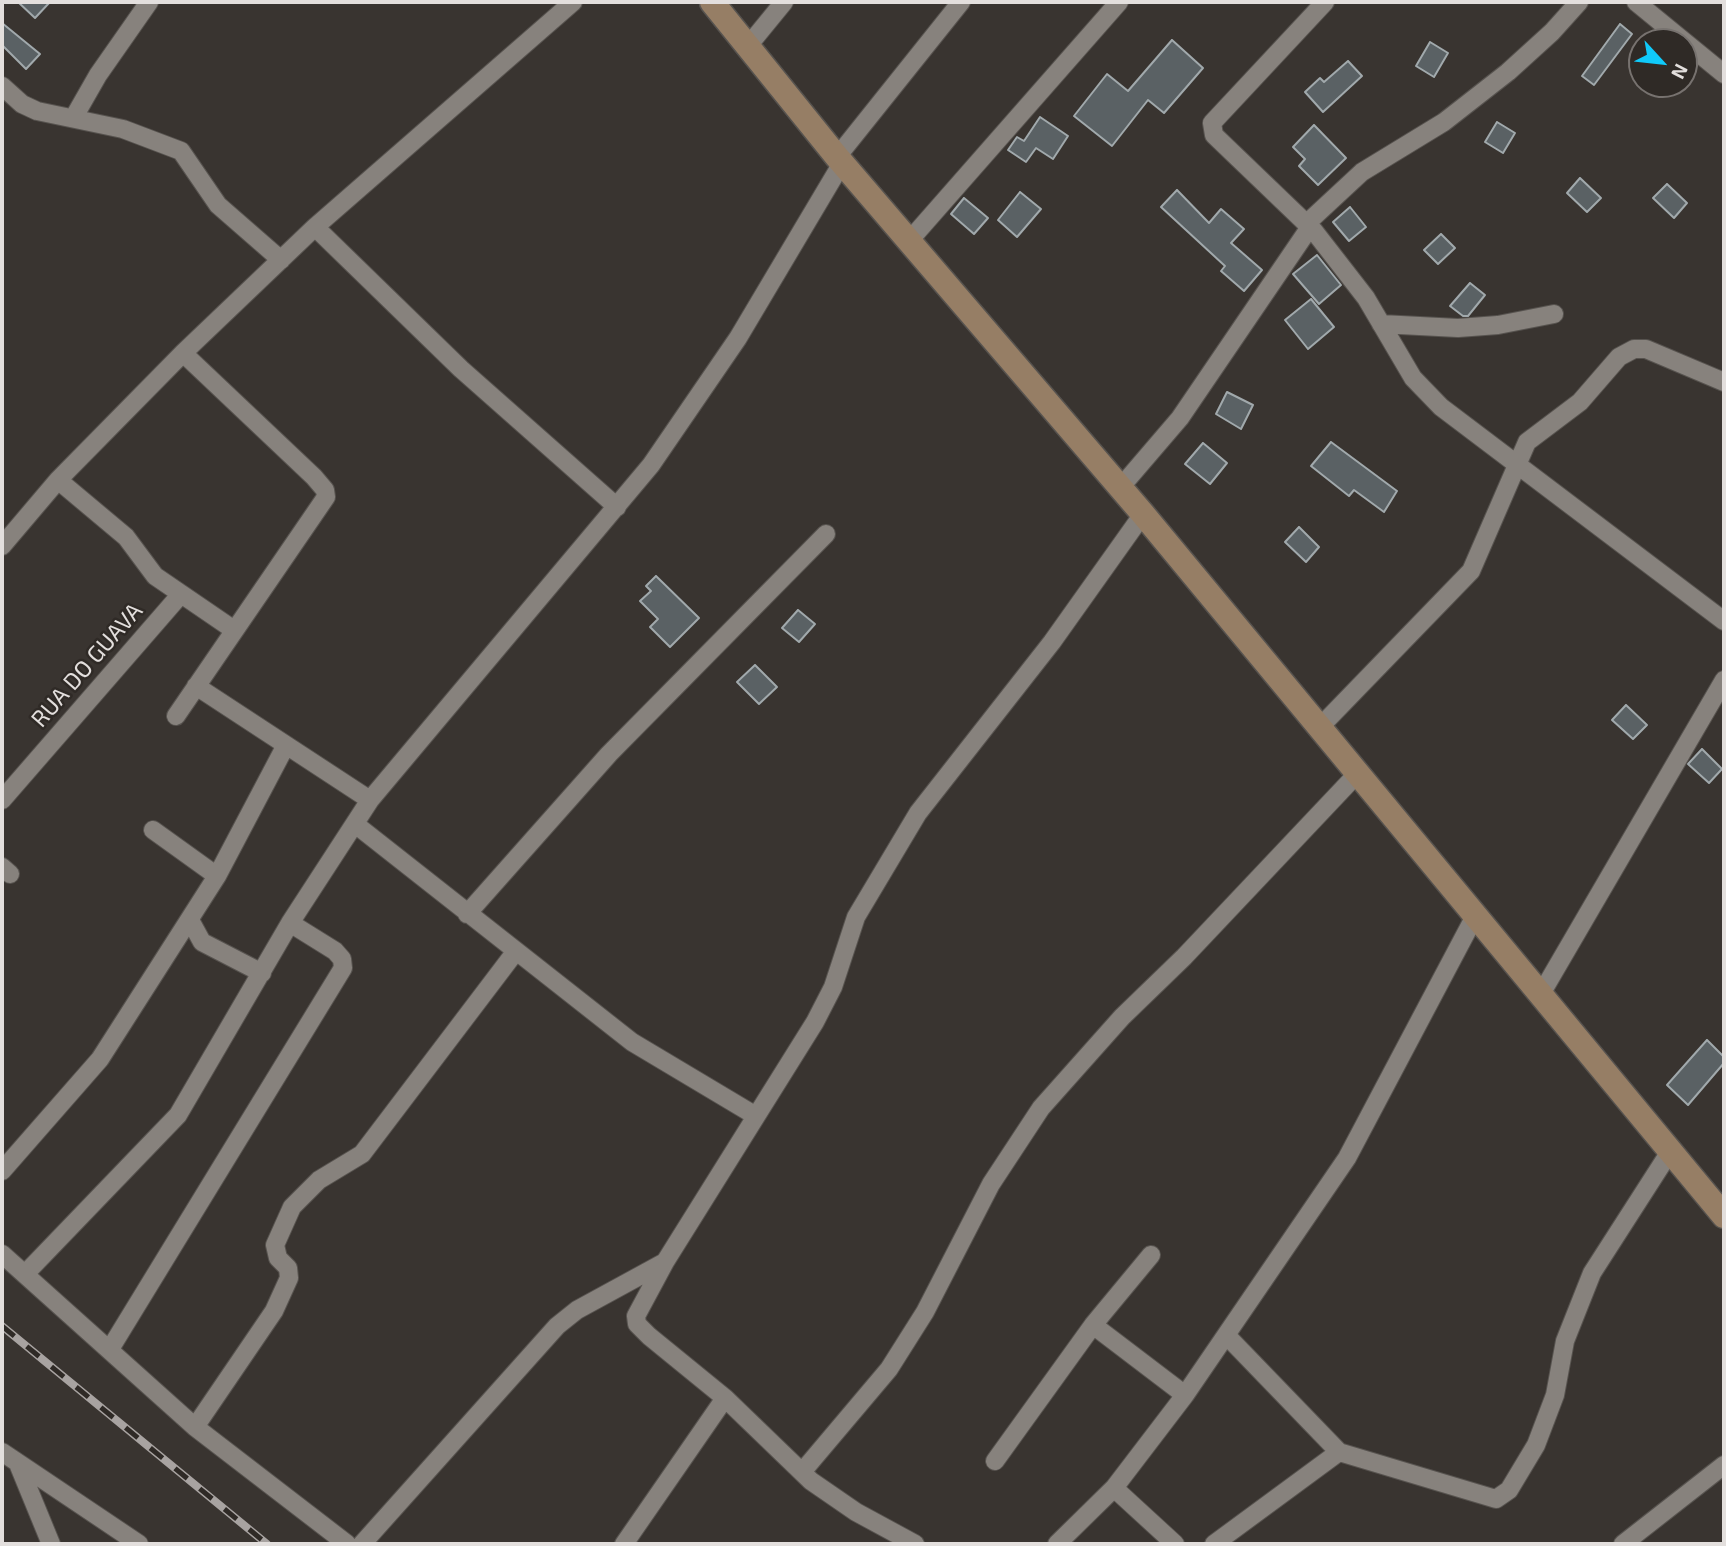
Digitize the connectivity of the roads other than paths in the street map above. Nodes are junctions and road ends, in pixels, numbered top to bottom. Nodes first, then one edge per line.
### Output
1 (149, 2) edge
2 (573, 2) edge
3 (712, 2) edge
4 (784, 2) edge
5 (961, 2) edge
6 (1119, 2) edge
7 (1325, 2) edge
8 (1579, 2) edge
9 (1636, 2) edge
10 (748, 46) junction
11 (1724, 74) edge
12 (2, 86) edge
13 (74, 117) junction
14 (840, 160) junction
15 (1308, 225) junction
16 (315, 227) junction
17 (909, 241) junction
18 (281, 260) junction
19 (1554, 314) dead end
20 (1381, 324) junction
21 (183, 353) junction
22 (1724, 382) edge
23 (1517, 462) junction
24 (58, 480) junction
25 (1120, 488) junction
26 (617, 507) junction
27 (1143, 514) junction
28 (826, 534) dead end
29 (2, 546) edge
30 (181, 594) junction
31 (1724, 621) edge
32 (234, 630) junction
33 (1724, 680) edge
34 (196, 686) junction
35 (176, 716) dead end
36 (1318, 728) junction
37 (286, 745) junction
38 (1357, 774) junction
39 (2, 800) edge
40 (370, 800) junction
41 (355, 824) junction
42 (153, 831) dead end
43 (217, 876) junction
44 (467, 914) junction
45 (1475, 916) junction
46 (190, 920) junction
47 (290, 923) junction
48 (202, 942) junction
49 (173, 949) junction
50 (516, 951) junction
51 (262, 973) junction
52 (1541, 994) junction
53 (756, 1116) junction
54 (1671, 1150) junction
55 (2, 1171) edge
56 (1724, 1216) edge
57 (2, 1254) edge
58 (1151, 1255) dead end
59 (665, 1262) junction
60 (24, 1274) junction
61 (1093, 1325) junction
62 (1227, 1336) junction
63 (110, 1349) junction
64 (1185, 1395) junction
65 (725, 1398) junction
66 (195, 1427) junction
67 (2, 1452) edge
68 (1339, 1452) junction
69 (995, 1461) dead end
70 (1724, 1465) edge
71 (19, 1466) junction
72 (802, 1472) junction
73 (1114, 1488) junction
74 (51, 1544) edge
75 (139, 1544) edge
76 (347, 1544) edge
77 (362, 1544) edge
78 (624, 1544) edge
79 (915, 1544) edge
80 (1057, 1544) edge
81 (1175, 1544) edge
82 (1214, 1544) edge
83 (1623, 1544) edge

1 - 13 street
2 - 16 street
3 - 10 street
4 - 10 street
5 - 14 street
6 - 17 street
7 - 15 street
8 - 15 street
9 - 11 street
10 - 14 street
12 - 13 street
13 - 18 street
14 - 17 street
14 - 26 street
15 - 20 street
15 - 25 street
16 - 18 street
16 - 26 street
17 - 25 street
18 - 21 street
19 - 20 street
20 - 23 street
21 - 24 street
21 - 32 street
22 - 23 street
23 - 31 street
23 - 36 street
24 - 29 street
24 - 30 street
25 - 27 street
26 - 40 street
27 - 36 street
27 - 53 street
28 - 44 street
30 - 32 street
30 - 39 street, RUA DO GUAVA
32 - 34 street
33 - 52 street
34 - 35 street
34 - 37 street
36 - 38 street
37 - 40 street
37 - 43 street
38 - 45 street
38 - 72 street
40 - 41 street
41 - 44 street
41 - 47 street
42 - 43 street
43 - 46 street
44 - 50 street
45 - 52 street
45 - 62 street
46 - 48 street
46 - 49 street
47 - 51 street
47 - 63 street
48 - 49 street
48 - 51 street
49 - 55 street
50 - 53 street
50 - 66 street
51 - 60 street
52 - 54 street
53 - 59 street
54 - 56 street
54 - 68 street
57 - 60 street
58 - 61 street
59 - 65 street
59 - 77 street
60 - 63 street
61 - 64 street
61 - 69 street
62 - 64 street
62 - 68 street
63 - 66 street
64 - 73 street
65 - 72 street
65 - 78 street
66 - 76 street
67 - 71 street
68 - 82 street
70 - 83 street
71 - 74 street
71 - 75 street
72 - 79 street
73 - 80 street
73 - 81 street

